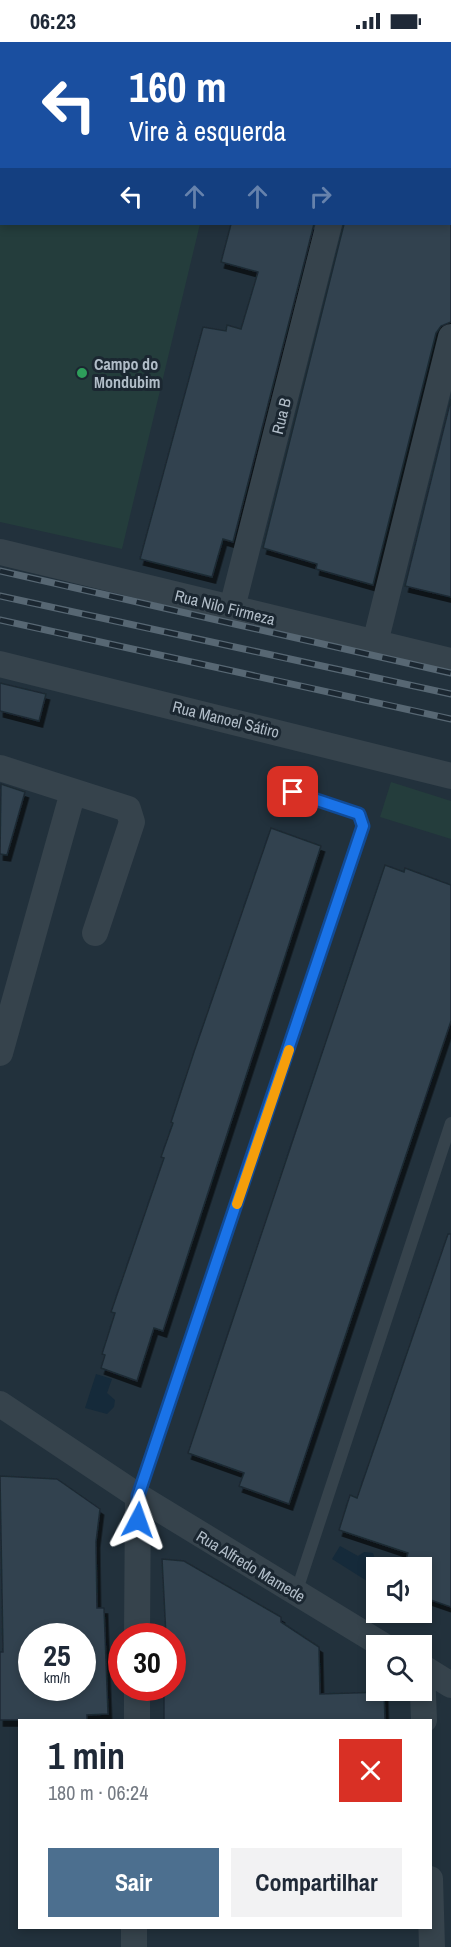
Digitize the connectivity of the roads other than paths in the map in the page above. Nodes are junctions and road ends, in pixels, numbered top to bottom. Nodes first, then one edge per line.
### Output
1 (329, 225) edge
2 (451, 337) edge
3 (0, 552) edge
4 (232, 608) junction
5 (375, 643) junction
6 (451, 661) edge
7 (0, 664) edge
8 (0, 768) edge
9 (451, 776) edge
10 (73, 792) junction
11 (293, 792) dead end
12 (96, 933) dead end
13 (0, 1053) edge
14 (451, 1123) edge
15 (0, 1404) edge
16 (138, 1496) junction
17 (296, 1593) junction
18 (137, 1623) edge
19 (366, 1635) edge
20 (432, 1673) edge
21 (451, 1685) edge
22 (137, 1701) edge
23 (423, 1701) edge
24 (136, 1719) edge
25 (424, 1719) edge
26 (134, 1929) edge
27 (431, 1929) edge
28 (134, 1947) edge
29 (432, 1947) edge

1 - 4 street, Rua B
2 - 5 street
3 - 4 street, Rua Nilo Firmeza
4 - 5 street, Rua Nilo Firmeza
5 - 6 street, Rua Nilo Firmeza
7 - 9 street, Rua Manoel Sátiro
8 - 10 street
10 - 12 street
10 - 13 street
11 - 16 lane
14 - 17 lane
15 - 16 street, Rua Alfredo Mamede
16 - 17 street, Rua Alfredo Mamede
16 - 18 street
17 - 19 street, Rua Alfredo Mamede
20 - 21 street
22 - 24 street
23 - 25 street
26 - 28 street
27 - 29 street

